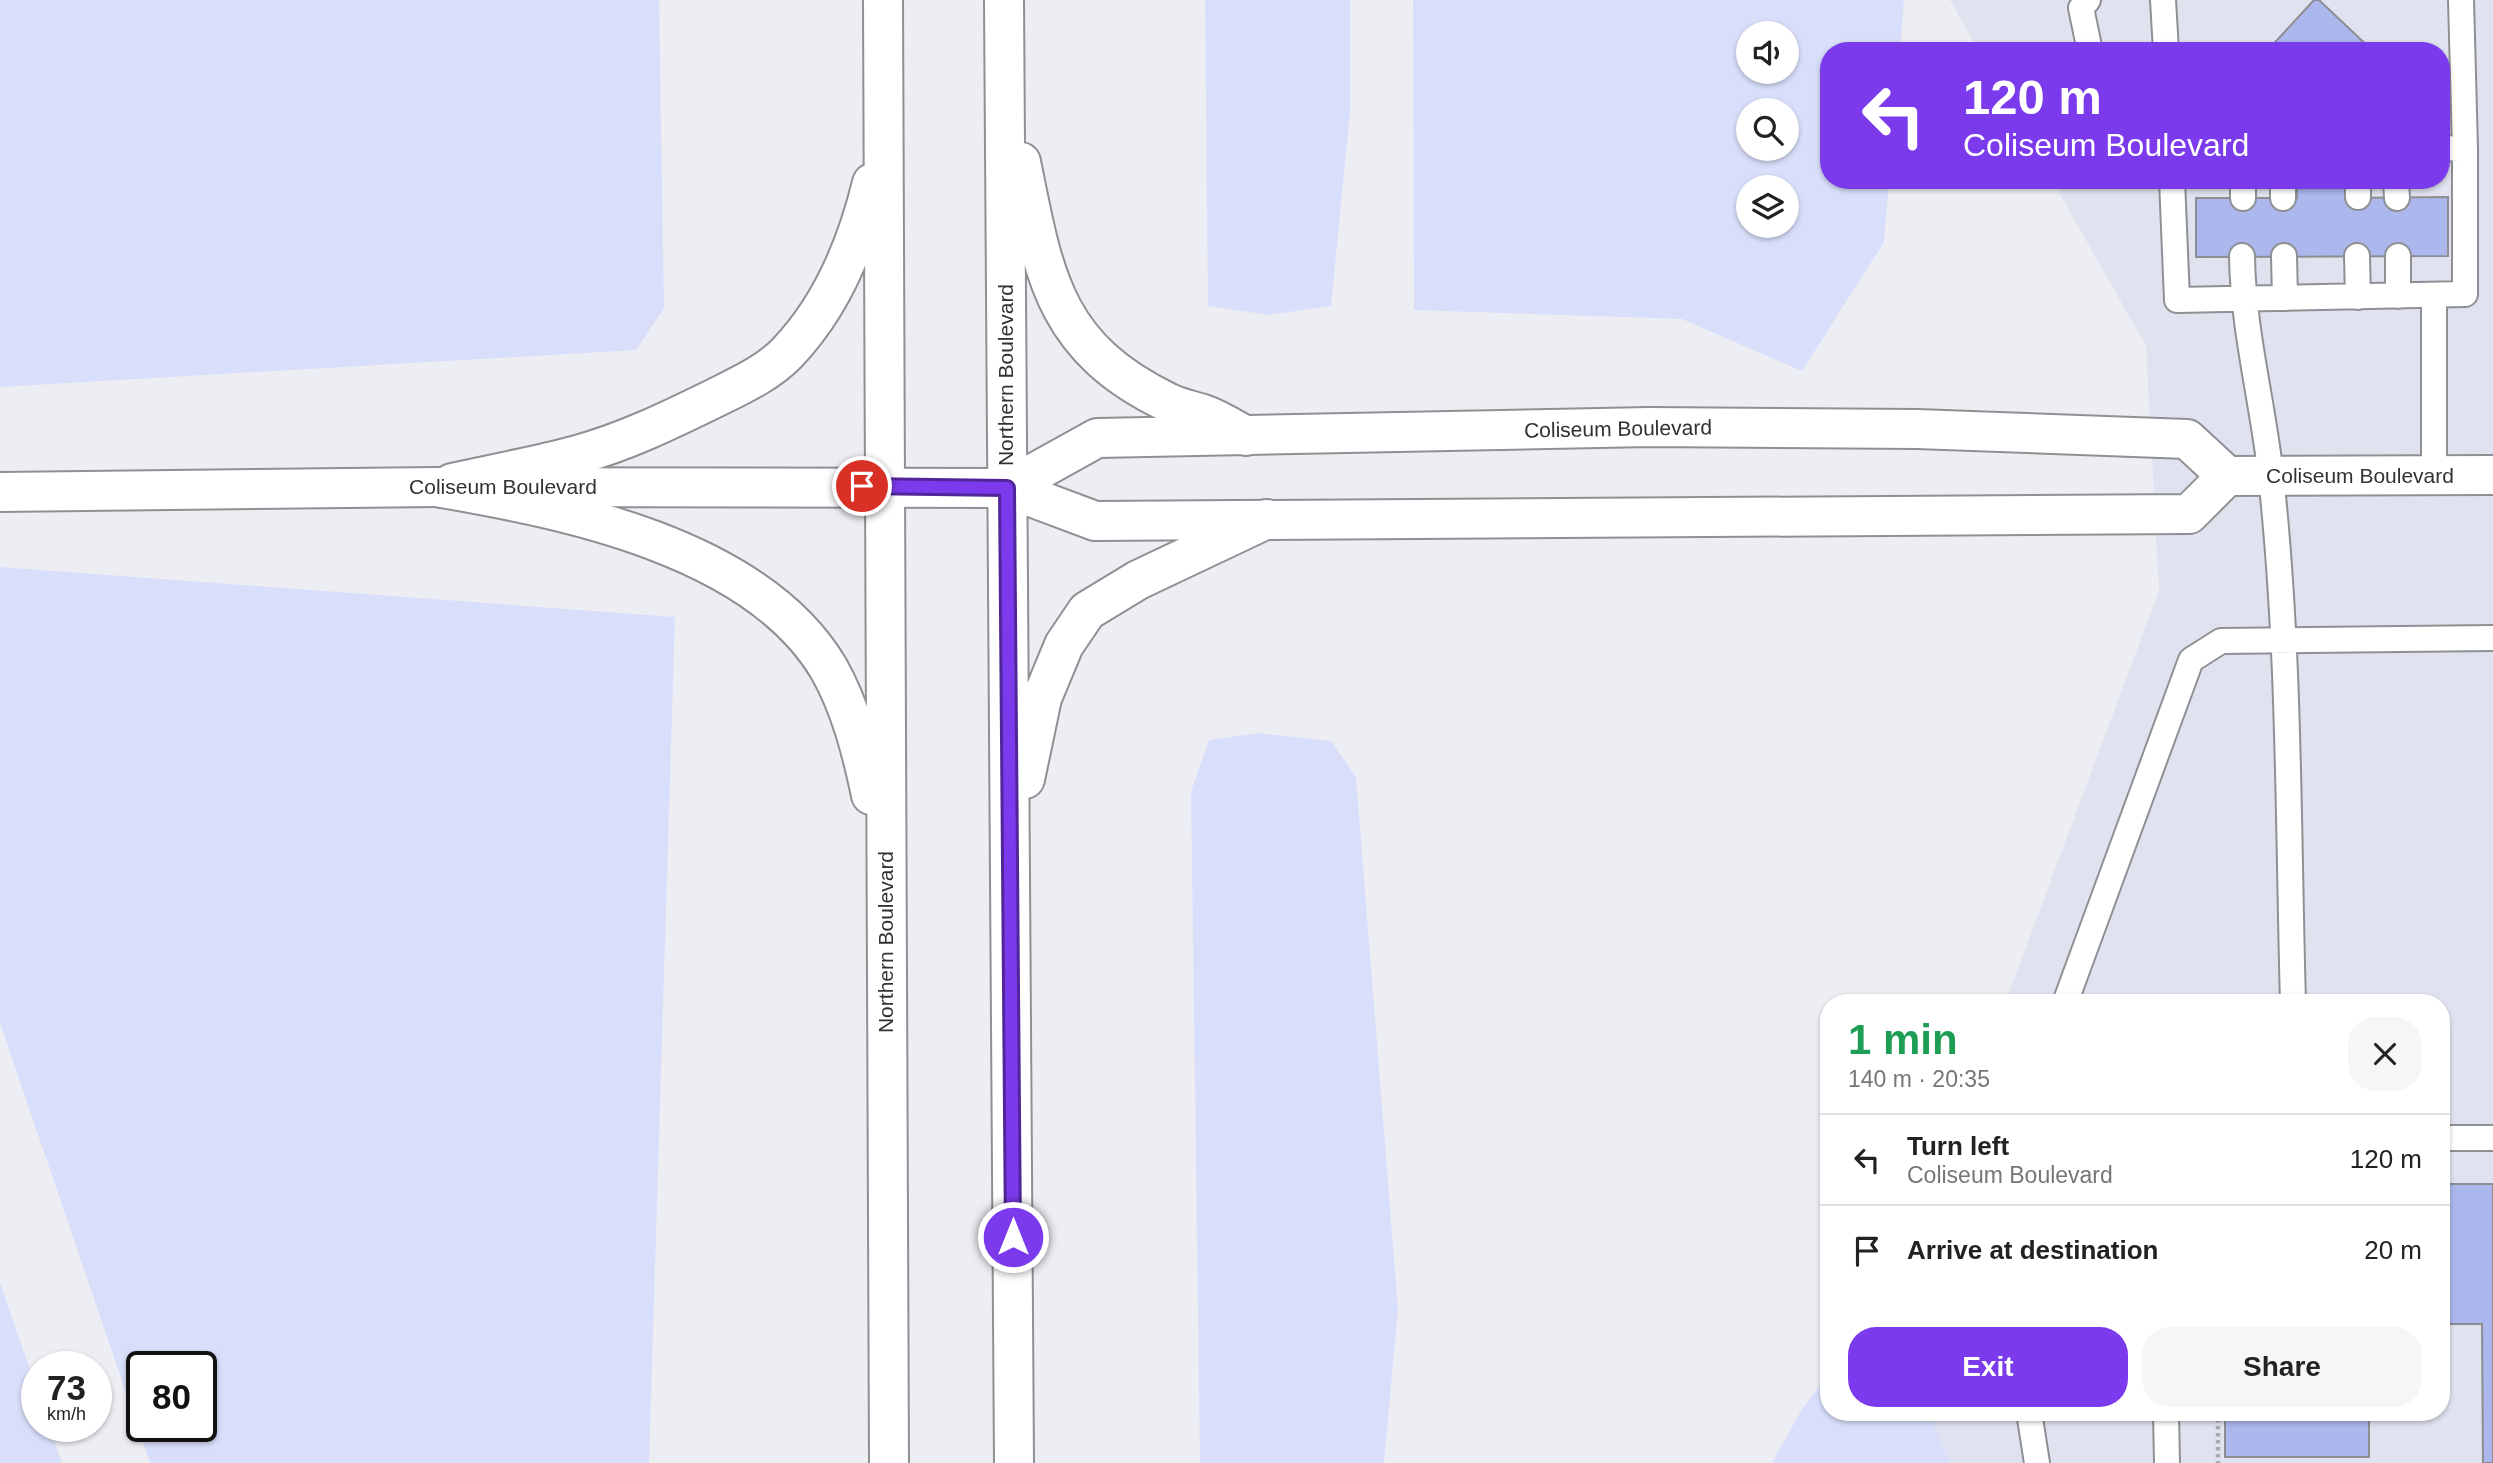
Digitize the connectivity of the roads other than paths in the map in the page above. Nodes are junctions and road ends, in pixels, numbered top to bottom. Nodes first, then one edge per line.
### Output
1 (883, 0) edge
2 (1004, 0) edge
3 (2088, 0) edge
4 (2163, 0) edge
5 (2462, 0) edge
6 (2088, 42) edge
7 (2165, 42) edge
8 (1004, 76) junction
9 (884, 131) junction
10 (2453, 149) edge
11 (2172, 189) edge
12 (2242, 256) dead end
13 (2284, 256) dead end
14 (2357, 256) dead end
15 (2398, 256) dead end
16 (2398, 296) junction
17 (2434, 296) junction
18 (2358, 297) junction
19 (2285, 298) junction
20 (2242, 299) junction
21 (1246, 436) junction
22 (2434, 475) junction
23 (2493, 475) edge
24 (2227, 476) junction
25 (2271, 477) junction
26 (885, 486) junction
27 (436, 487) junction
28 (1007, 488) junction
29 (0, 492) edge
30 (1267, 519) junction
31 (2283, 638) junction
32 (2493, 638) edge
33 (1010, 850) junction
34 (886, 895) junction
35 (2069, 994) edge
36 (2293, 994) edge
37 (2450, 1138) edge
38 (2493, 1138) edge
39 (2030, 1421) edge
40 (2166, 1421) edge
41 (889, 1463) edge
42 (1014, 1463) edge
43 (2037, 1463) edge
44 (2166, 1463) edge

1 - 9 main road, Northern Boulevard
2 - 8 main road, Northern Boulevard
3 - 6 lane
4 - 7 lane
5 - 10 lane
8 - 21 main road
8 - 28 main road, Northern Boulevard
9 - 26 main road, Northern Boulevard
9 - 27 main road
10 - 17 lane
11 - 20 lane
12 - 20 lane
13 - 19 lane
14 - 18 lane
15 - 16 lane
16 - 17 lane
16 - 18 lane
17 - 22 lane
18 - 19 lane
19 - 20 lane
20 - 25 lane
21 - 24 main road, Coliseum Boulevard
21 - 28 main road, Coliseum Boulevard
22 - 23 main road, Coliseum Boulevard
22 - 25 main road, Coliseum Boulevard
24 - 25 main road, Coliseum Boulevard
24 - 30 main road, Coliseum Boulevard
25 - 31 lane
26 - 27 main road, Coliseum Boulevard
26 - 28 main road, Coliseum Boulevard
26 - 34 main road, Northern Boulevard
27 - 29 main road, Coliseum Boulevard
27 - 34 main road
28 - 30 main road, Coliseum Boulevard
28 - 33 main road, Northern Boulevard
30 - 33 main road
31 - 32 lane
31 - 35 lane
31 - 36 lane
33 - 42 main road, Northern Boulevard
34 - 41 main road, Northern Boulevard
37 - 38 lane
39 - 43 lane
40 - 44 lane

